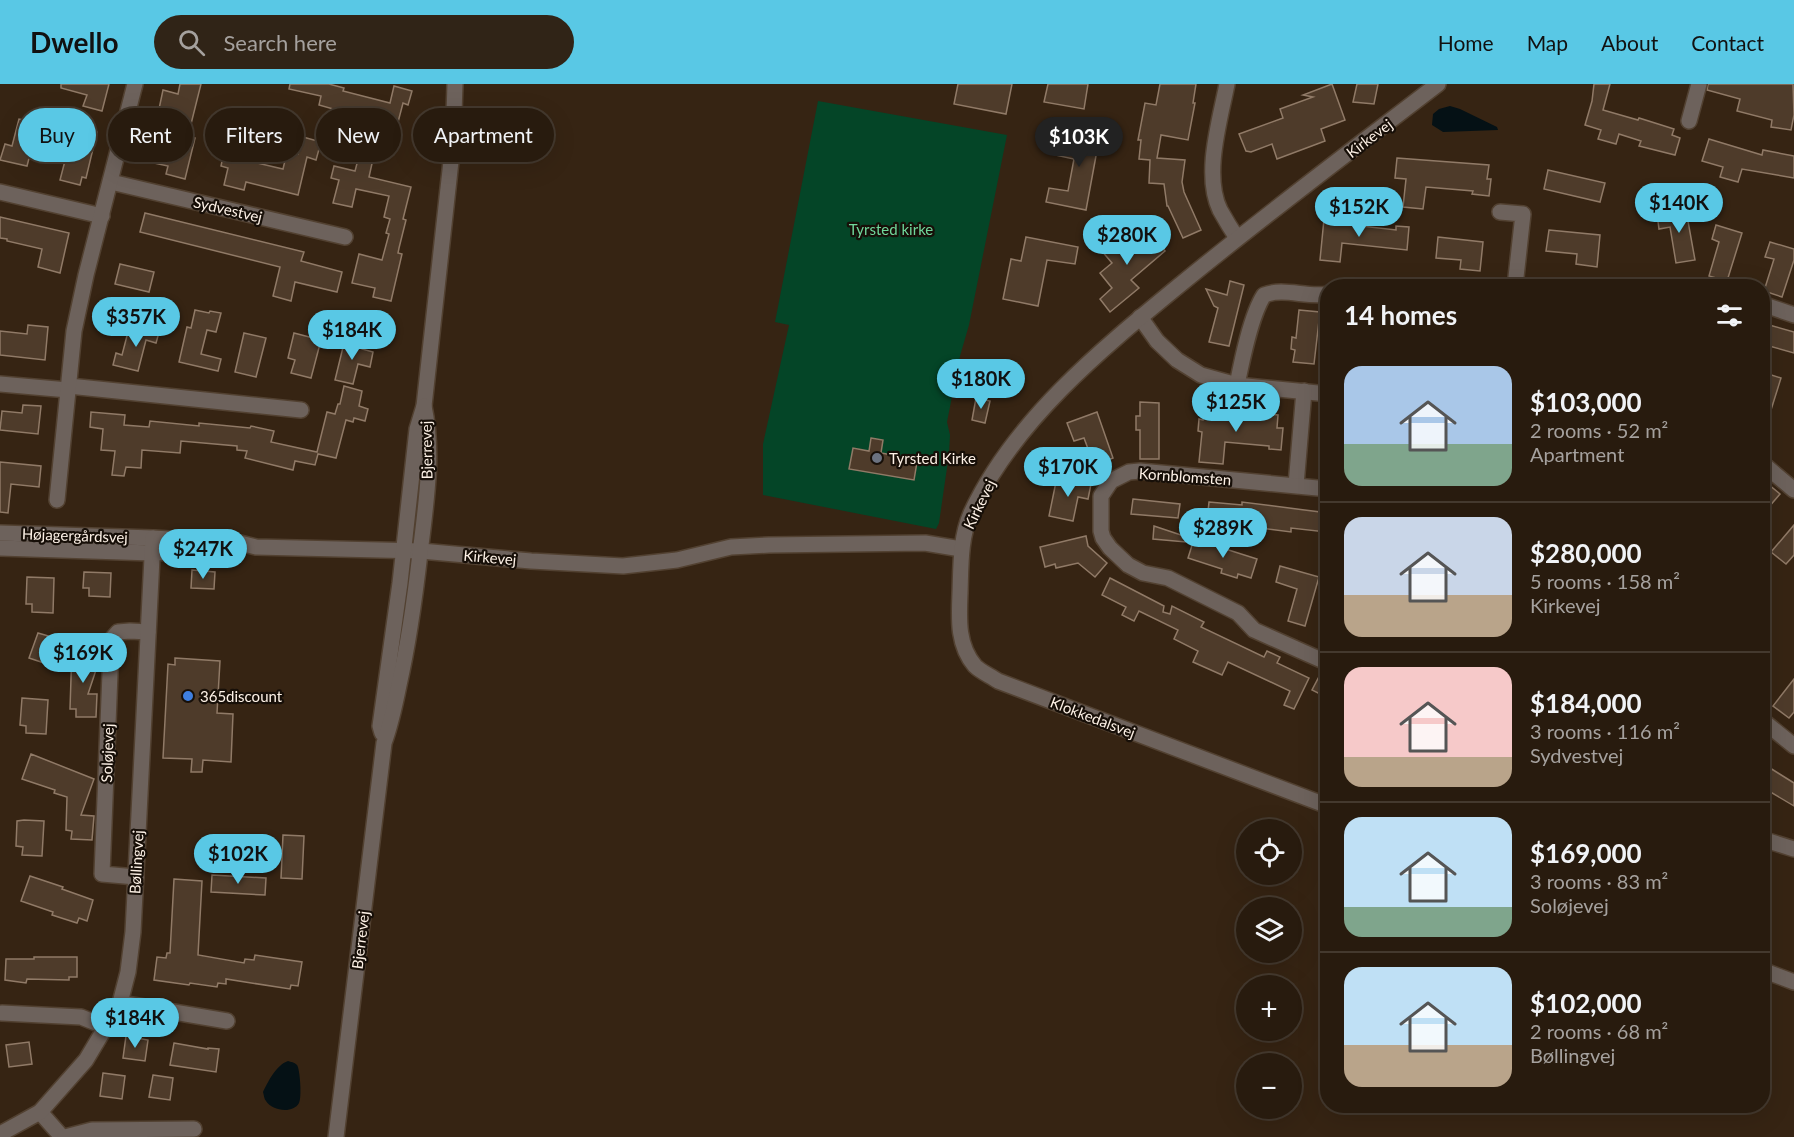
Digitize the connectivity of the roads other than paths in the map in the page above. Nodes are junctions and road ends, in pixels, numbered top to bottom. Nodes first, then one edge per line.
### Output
1 (135, 84) edge
2 (456, 84) edge
3 (1227, 84) edge
4 (1438, 84) edge
5 (1699, 84) edge
6 (1689, 121) dead end
7 (111, 182) junction
8 (0, 192) edge
9 (1500, 212) dead end
10 (102, 216) junction
11 (345, 237) dead end
12 (1237, 238) junction
13 (1516, 279) edge
14 (1320, 296) edge
15 (1770, 307) edge
16 (1794, 315) edge
17 (1140, 317) junction
18 (0, 384) edge
19 (1237, 385) junction
20 (68, 388) junction
21 (1304, 391) junction
22 (1320, 392) edge
23 (424, 406) junction
24 (301, 410) dead end
25 (1770, 470) edge
26 (1296, 485) junction
27 (1320, 488) edge
28 (1794, 490) edge
29 (57, 500) dead end
30 (0, 533) edge
31 (152, 545) junction
32 (0, 548) edge
33 (961, 549) junction
34 (404, 551) junction
35 (421, 551) junction
36 (148, 632) junction
37 (1320, 659) edge
38 (1770, 726) edge
39 (384, 743) junction
40 (1794, 746) edge
41 (1320, 803) edge
42 (1770, 842) edge
43 (1794, 849) edge
44 (136, 877) junction
45 (1770, 973) edge
46 (1794, 982) edge
47 (120, 1003) junction
48 (2, 1013) dead end
49 (227, 1021) dead end
50 (106, 1027) junction
51 (40, 1112) junction
52 (194, 1129) dead end
53 (0, 1134) edge
54 (64, 1137) edge
55 (336, 1137) edge

1 - 7 street
2 - 23 street, Bjerrevej
3 - 12 street
4 - 12 street, Kirkevej
5 - 6 street
7 - 10 street
7 - 11 street, Sydvestvej
8 - 10 street
9 - 13 street
10 - 20 street
12 - 17 street, Kirkevej
14 - 19 street
15 - 16 street
17 - 19 street
17 - 33 street, Kirkevej
18 - 20 street
19 - 21 street
20 - 24 street
20 - 29 street
21 - 22 street
21 - 26 street
23 - 34 street, Bjerrevej
23 - 35 street, Bjerrevej
25 - 28 street
26 - 27 street, Kornblomsten
26 - 37 street, Kornblomsten
30 - 31 street, Højagergårdsvej
31 - 32 street, Højagergårdsvej
31 - 34 street, Højagergårdsvej
31 - 36 street, Bøllingvej
33 - 35 street, Kirkevej
33 - 41 street, Klokkedalsvej
34 - 35 street, Højagergårdsvej
34 - 39 street, Bjerrevej
35 - 39 street, Bjerrevej
36 - 44 street, Bøllingvej
36 - 44 street, Soløjevej
38 - 40 street
39 - 55 street, Bjerrevej
42 - 43 street
44 - 47 street, Bøllingvej
45 - 46 street
47 - 49 street
47 - 50 street, Bøllingvej
48 - 50 street
50 - 51 street, Bøllingvej
51 - 53 street, Bøllingvej
51 - 54 street
52 - 54 street

